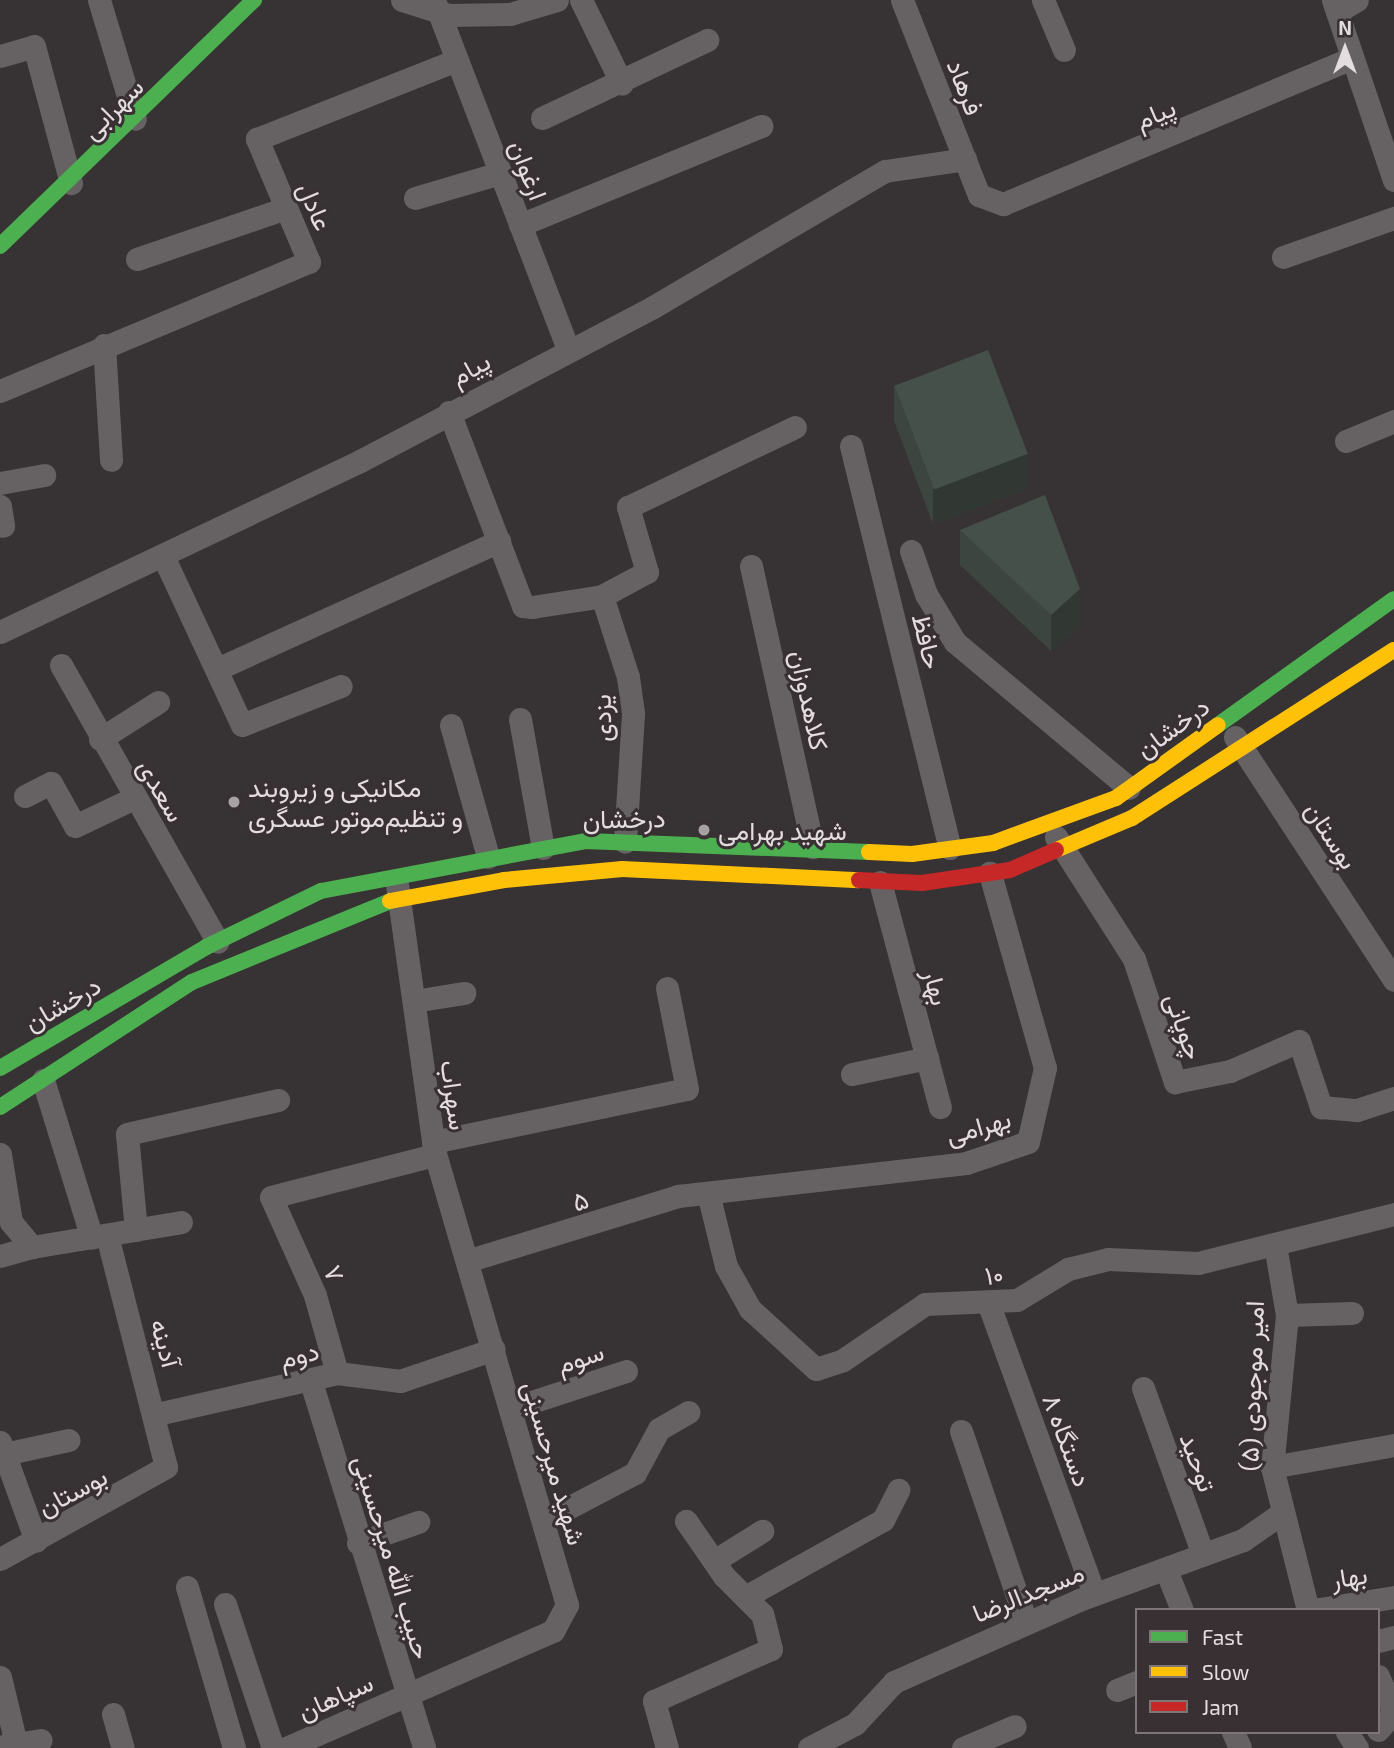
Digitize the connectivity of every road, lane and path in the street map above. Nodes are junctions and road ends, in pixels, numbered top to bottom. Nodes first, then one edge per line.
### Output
1 (99, 0) edge
2 (254, 0) edge
3 (402, 0) edge
4 (581, 0) edge
5 (902, 0) edge
6 (1043, 0) edge
7 (1357, 0) edge
8 (543, 2) edge
9 (437, 6) edge
10 (1335, 6) edge
11 (707, 40) dead end
12 (1064, 50) dead end
13 (0, 56) edge
14 (1352, 58) junction
15 (457, 60) junction
16 (622, 83) junction
17 (542, 118) dead end
18 (135, 119) junction
19 (761, 126) dead end
20 (965, 159) junction
21 (500, 173) junction
22 (1394, 180) edge
23 (71, 183) junction
24 (979, 195) joint
25 (415, 198) dead end
26 (286, 208) junction
27 (1394, 218) edge
28 (520, 225) junction
29 (0, 246) edge
30 (1283, 257) dead end
31 (137, 258) dead end
32 (104, 345) junction
33 (567, 347) junction
34 (0, 390) edge
35 (449, 412) junction
36 (1394, 421) edge
37 (796, 428) dead end
38 (1346, 441) dead end
39 (851, 446) dead end
40 (111, 460) dead end
41 (44, 475) dead end
42 (0, 483) edge
43 (499, 541) junction
44 (911, 551) dead end
45 (164, 558) junction
46 (751, 566) dead end
47 (602, 596) junction
48 (1394, 599) edge
49 (0, 632) edge
50 (1394, 650) edge
51 (61, 664) dead end
52 (218, 669) junction
53 (341, 686) dead end
54 (158, 702) dead end
55 (520, 719) dead end
56 (1224, 720) junction
57 (451, 725) dead end
58 (100, 739) junction
59 (1243, 749) junction
60 (1129, 789) junction
61 (25, 796) dead end
62 (134, 798) junction
63 (1048, 823) junction
64 (625, 842) junction
65 (813, 846) junction
66 (543, 848) junction
67 (950, 848) junction
68 (1062, 848) junction
69 (488, 857) junction
70 (990, 873) junction
71 (395, 876) junction
72 (880, 882) junction
73 (401, 899) junction
74 (218, 942) junction
75 (1394, 978) edge
76 (667, 988) dead end
77 (464, 993) dead end
78 (414, 1001) junction
79 (927, 1058) junction
80 (0, 1068) edge
81 (852, 1074) dead end
82 (43, 1080) junction
83 (1394, 1098) edge
84 (278, 1100) dead end
85 (0, 1107) edge
86 (940, 1107) dead end
87 (434, 1149) junction
88 (0, 1154) edge
89 (709, 1197) junction
90 (271, 1198) joint
91 (1394, 1214) edge
92 (181, 1222) dead end
93 (135, 1230) junction
94 (100, 1236) junction
95 (1275, 1245) junction
96 (32, 1247) junction
97 (0, 1256) edge
98 (470, 1260) junction
99 (989, 1305) junction
100 (1352, 1313) dead end
101 (1287, 1315) junction
102 (494, 1349) junction
103 (626, 1371) dead end
104 (337, 1373) junction
105 (311, 1382) junction
106 (1143, 1388) dead end
107 (510, 1409) junction
108 (688, 1412) dead end
109 (157, 1414) junction
110 (961, 1431) dead end
111 (69, 1440) dead end
112 (1394, 1445) edge
113 (2, 1448) edge
114 (166, 1467) joint
115 (1272, 1467) junction
116 (898, 1490) dead end
117 (1282, 1513) junction
118 (543, 1521) junction
119 (686, 1521) dead end
120 (418, 1522) dead end
121 (762, 1531) dead end
122 (36, 1541) junction
123 (358, 1543) junction
124 (1203, 1555) junction
125 (0, 1559) edge
126 (714, 1561) junction
127 (1166, 1570) junction
128 (187, 1587) dead end
129 (1094, 1594) junction
130 (745, 1597) junction
131 (1394, 1597) edge
132 (225, 1604) dead end
133 (1181, 1608) edge
134 (1309, 1608) edge
135 (1323, 1608) edge
136 (1026, 1622) junction
137 (0, 1677) edge
138 (1380, 1681) edge
139 (406, 1695) junction
140 (1394, 1713) edge
141 (113, 1714) dead end
142 (1015, 1726) dead end
143 (1380, 1729) edge
144 (841, 1740) edge
145 (41, 1741) dead end
146 (11, 1746) edge
147 (123, 1748) edge
148 (234, 1748) edge
149 (274, 1748) edge
150 (286, 1748) edge
151 (424, 1748) edge
152 (667, 1748) edge
153 (809, 1748) edge
154 (963, 1748) edge

1 - 18 street
2 - 18 main road, سهرابی
3 - 9 street
4 - 16 street
5 - 20 street, فرهاد
6 - 12 street
7 - 10 street
8 - 9 street
9 - 15 street, ارغوان
10 - 14 street
11 - 16 street
13 - 23 street
14 - 22 street
14 - 24 street, پیام
15 - 21 street, ارغوان
15 - 26 street, عادل
16 - 17 street
18 - 23 main road, سهرابی
19 - 28 street
20 - 24 street, فرهاد
20 - 33 street, پیام
21 - 25 street
21 - 28 street, ارغوان
23 - 29 main road, سهرابی
26 - 31 street
26 - 32 street, عادل
27 - 30 street
28 - 33 street, ارغوان
32 - 34 street, عادل
32 - 40 street
33 - 35 street, پیام
35 - 43 street
35 - 45 street, پیام
36 - 38 street
37 - 47 street
39 - 67 street, حافظ
41 - 42 street
43 - 47 street
43 - 52 street
44 - 60 street
45 - 49 street, پیام
45 - 52 street
46 - 65 street, کلاهدوزان
47 - 64 street, یزدی
48 - 56 main road, درخشان
50 - 59 main road, درخشان
51 - 58 street, سعدی
52 - 53 street
54 - 58 street
55 - 66 street
56 - 59 street, بوستان
56 - 60 main road, درخشان
57 - 69 street
58 - 62 street, سعدی
59 - 68 main road, درخشان
59 - 75 street, بوستان
60 - 63 main road, درخشان
61 - 62 street
62 - 74 street, سعدی
63 - 67 main road, درخشان
63 - 68 street, چوپانی
64 - 65 main road, درخشان
64 - 66 main road, درخشان
65 - 67 main road, درخشان
66 - 69 main road, درخشان
68 - 70 main road, درخشان
68 - 83 street, چوپانی
69 - 71 main road, درخشان
70 - 72 main road, درخشان
70 - 89 street, بهرامی
71 - 73 street, سهراب
71 - 74 main road, درخشان
72 - 73 main road, درخشان
72 - 79 street, بهار
73 - 78 street, سهراب
73 - 82 main road, درخشان
74 - 80 main road, درخشان
76 - 87 street
77 - 78 street
78 - 87 street, سهراب
79 - 81 street
79 - 86 street, بهار
82 - 85 main road, درخشان
82 - 94 street, آدینه
84 - 93 street
87 - 90 street, سهراب
87 - 98 street, شهید میرحسینی
88 - 96 street
89 - 98 street, ۵
89 - 99 street, ۱۰
90 - 104 street, ۷
91 - 95 street, ۱۰
92 - 93 street
93 - 94 street
94 - 96 street
94 - 109 street, آدینه
95 - 99 street, ۱۰
95 - 101 street, امیر موجودی (۵)
96 - 97 street
98 - 102 street, شهید میرحسینی
99 - 129 street, ۸ دستگاه
100 - 101 street
101 - 115 street, امیر موجودی (۵)
102 - 104 street, دوم
102 - 107 street, شهید میرحسینی
103 - 107 street, سوم
104 - 105 street, دوم
105 - 109 street, دوم
105 - 123 street, حبیب الله میرحسینی
106 - 124 street, توحید
107 - 118 street, شهید میرحسینی
108 - 118 street
109 - 114 street, آدینه
110 - 136 street
111 - 113 street
112 - 115 street
113 - 122 street
114 - 122 street, بوستان
115 - 117 street, امیر موجودی (۵)
116 - 130 street
117 - 124 street, مسجدالرضا
117 - 134 street, امیر موجودی (۵)
118 - 139 street, شهید میرحسینی
119 - 126 street
120 - 123 street
121 - 126 street
122 - 125 street, بوستان
123 - 139 street, حبیب الله میرحسینی
124 - 127 street, مسجدالرضا
126 - 130 street
127 - 129 street, مسجدالرضا
127 - 133 street
128 - 148 street
129 - 136 street, مسجدالرضا
130 - 152 street
131 - 135 street, بهار
132 - 149 street
136 - 144 street, مسجدالرضا
137 - 146 street
138 - 140 street
139 - 150 street, سپاهان
139 - 151 street, حبیب الله میرحسینی
140 - 143 street
141 - 147 street
142 - 154 street
144 - 153 street, مسجدالرضا
145 - 146 street

